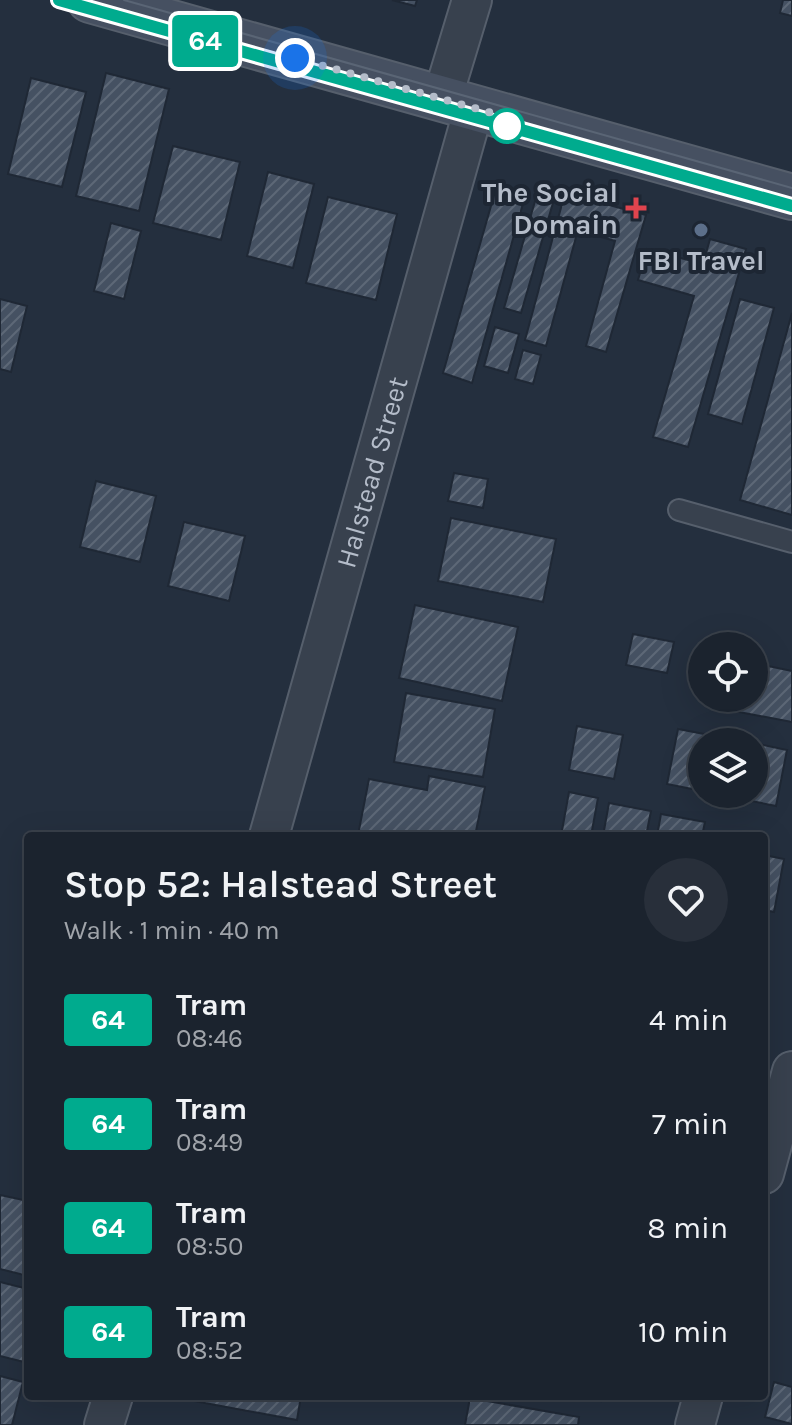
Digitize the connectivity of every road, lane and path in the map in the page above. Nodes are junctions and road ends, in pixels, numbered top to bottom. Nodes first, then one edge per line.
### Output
1 (90, 0) edge
2 (472, 0) edge
3 (458, 103) junction
4 (792, 197) edge
5 (679, 510) dead end
6 (792, 542) edge
7 (270, 832) edge
8 (792, 1071) edge
9 (768, 1159) edge
10 (112, 1400) edge
11 (702, 1400) edge
12 (104, 1425) edge
13 (695, 1425) edge

1 - 3 main road
2 - 3 street, Halstead Street
3 - 4 main road
3 - 7 street, Halstead Street
5 - 6 lane
8 - 9 street
10 - 12 street
11 - 13 street

